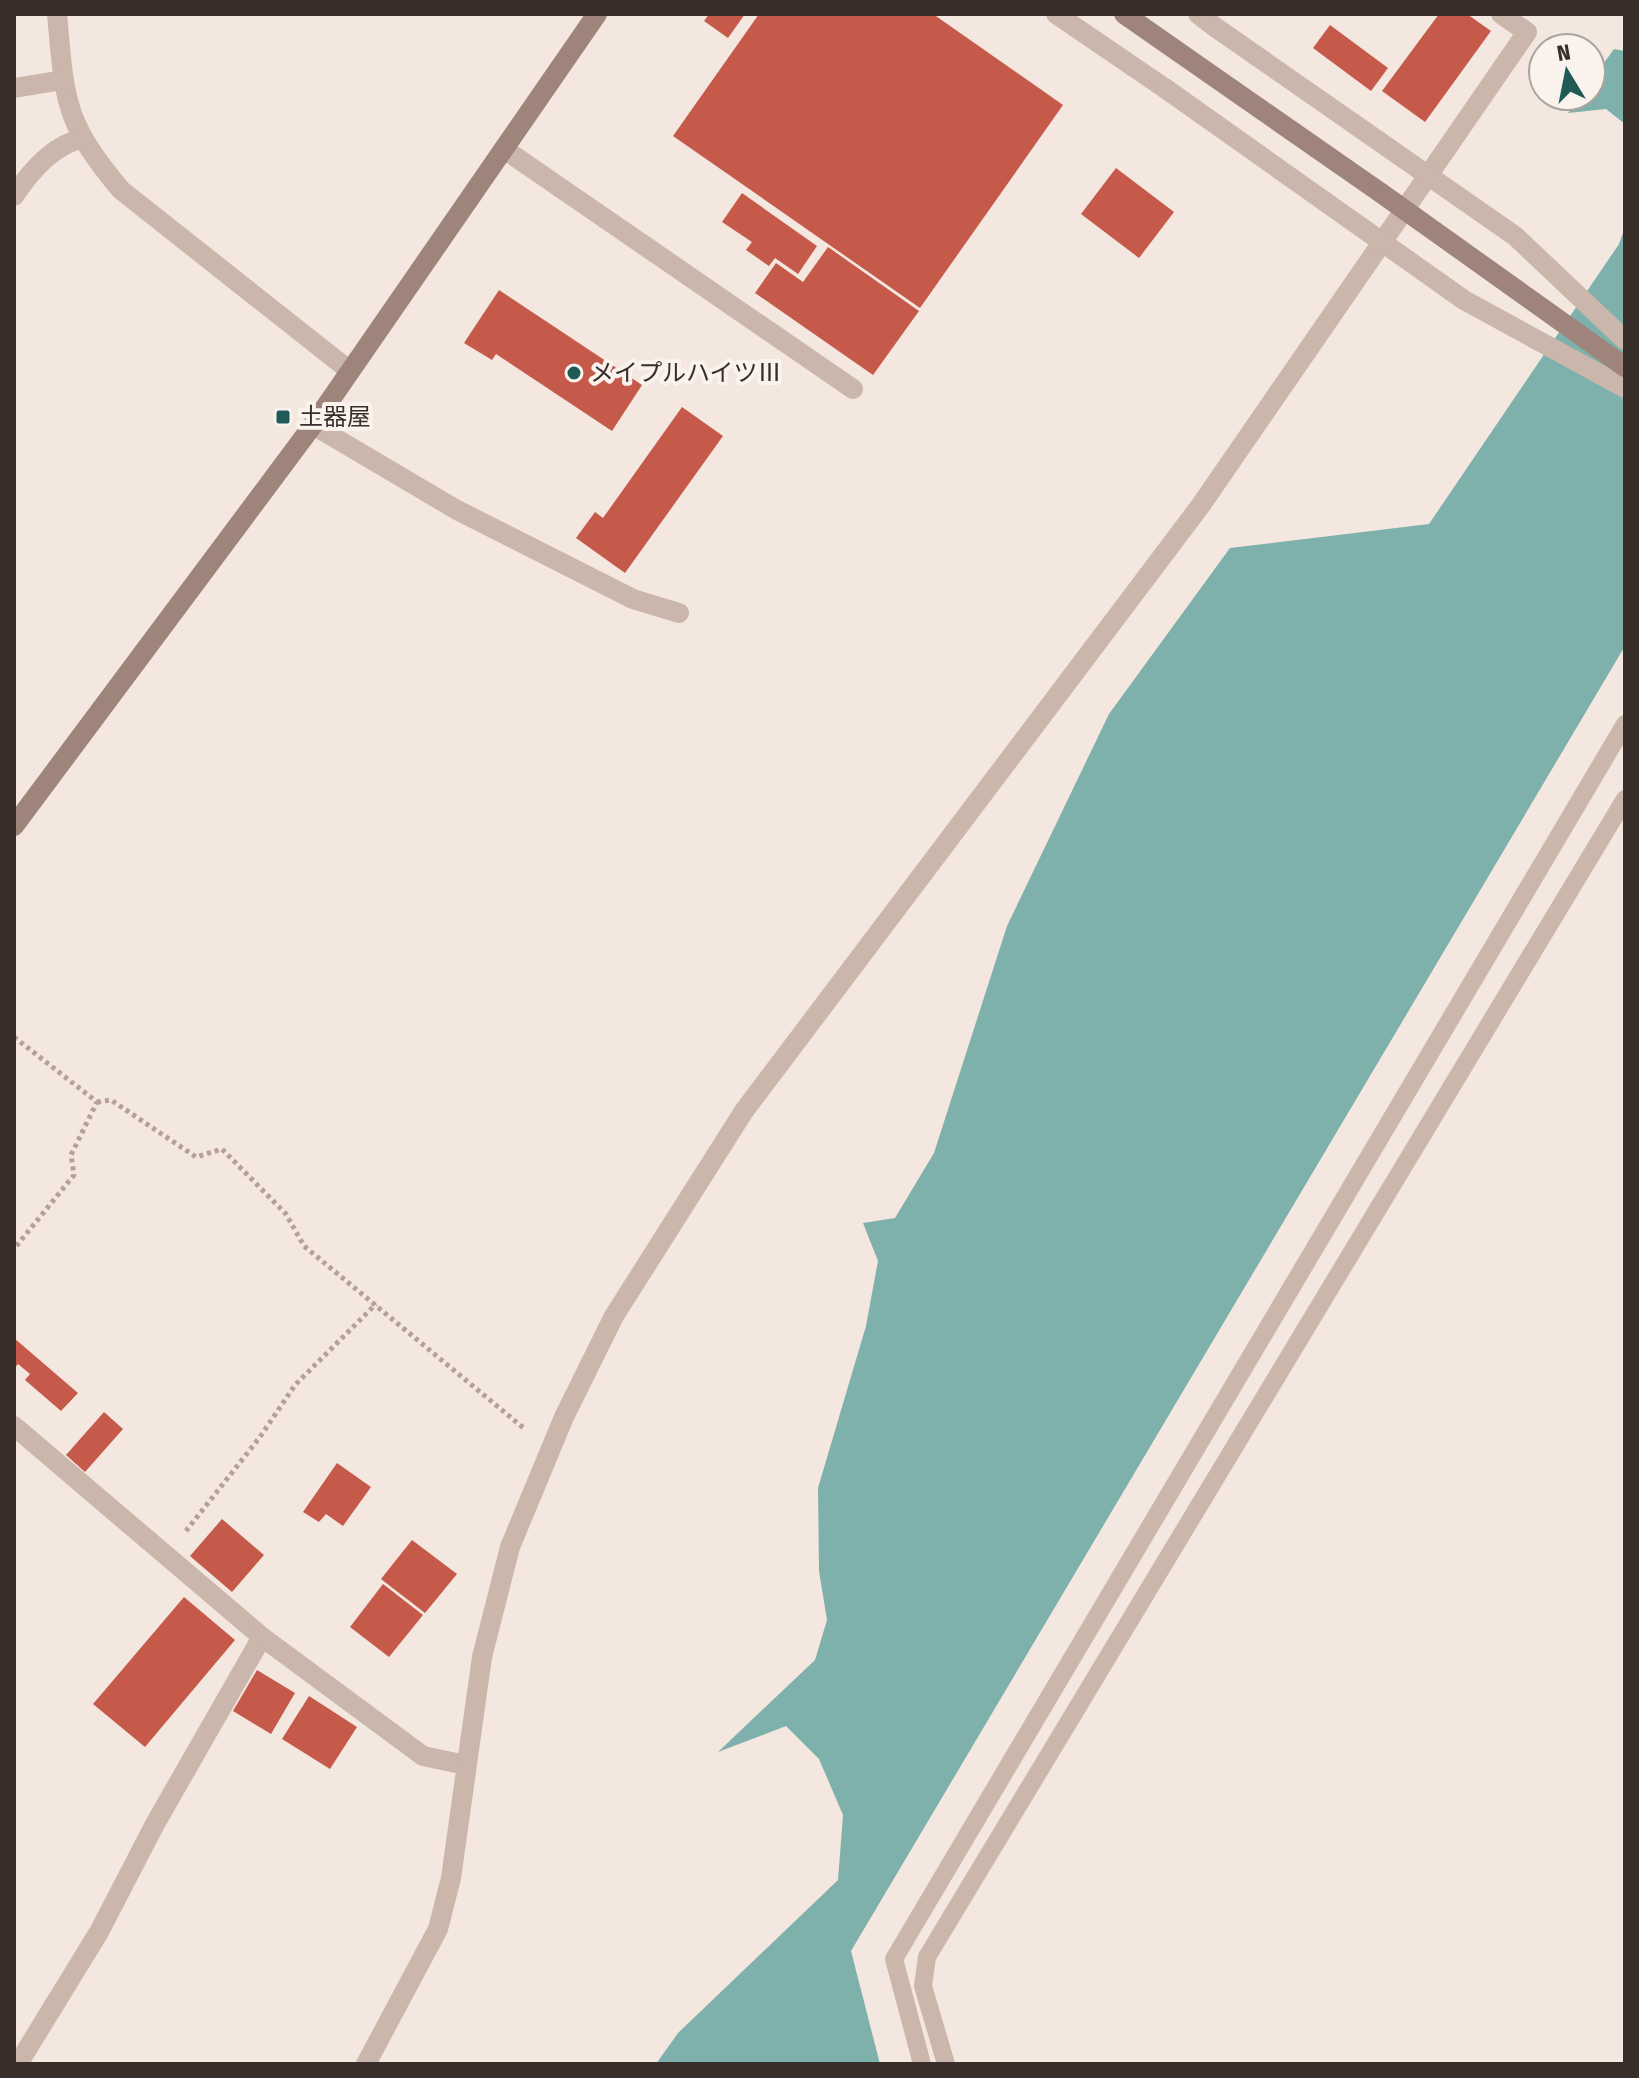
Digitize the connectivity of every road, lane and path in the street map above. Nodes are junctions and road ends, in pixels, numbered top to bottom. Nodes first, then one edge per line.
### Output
1 (57, 14) edge
2 (597, 14) edge
3 (1056, 14) edge
4 (1124, 14) edge
5 (1198, 14) edge
6 (1501, 14) edge
7 (63, 80) junction
8 (14, 88) edge
9 (81, 139) junction
10 (504, 149) junction
11 (14, 196) edge
12 (1625, 340) edge
13 (1625, 367) edge
14 (350, 371) junction
15 (1625, 388) edge
16 (853, 389) dead end
17 (313, 425) junction
18 (679, 613) dead end
19 (1625, 724) edge
20 (1625, 799) edge
21 (14, 826) edge
22 (14, 1037) edge
23 (97, 1102) junction
24 (14, 1249) edge
25 (376, 1304) junction
26 (14, 1426) edge
27 (550, 1450) junction
28 (166, 1557) junction
29 (262, 1637) junction
30 (466, 1765) junction
31 (18, 2064) edge
32 (366, 2064) edge
33 (922, 2064) edge
34 (946, 2064) edge

1 - 7 street
2 - 10 street
3 - 15 street, bridge
4 - 13 street, bridge
5 - 12 street, bridge
6 - 27 street
7 - 8 street
7 - 9 street
9 - 11 street
9 - 14 street
10 - 14 street
10 - 16 street
14 - 17 street
17 - 18 street
17 - 21 street
19 - 33 lane
20 - 34 lane
22 - 23 path
23 - 24 path
23 - 25 path
25 - 27 path
25 - 28 path
26 - 28 street
27 - 30 street
28 - 29 street
29 - 30 street
29 - 31 street
30 - 32 street

